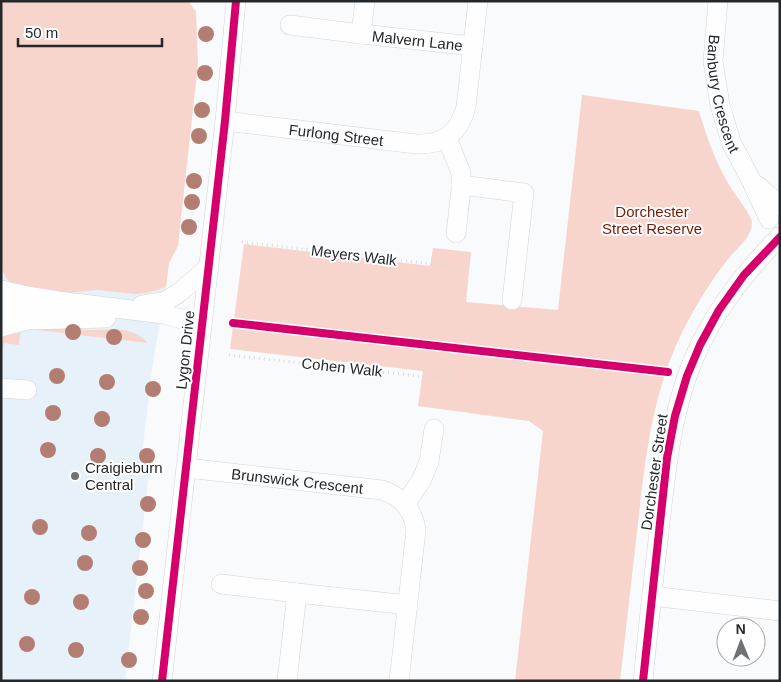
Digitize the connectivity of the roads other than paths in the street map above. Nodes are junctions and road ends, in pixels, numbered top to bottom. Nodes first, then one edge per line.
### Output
1 (224, 1) edge
2 (236, 1) edge
3 (365, 1) edge
4 (478, 1) edge
5 (718, 1) edge
6 (234, 22) junction
7 (290, 25) dead end
8 (361, 34) junction
9 (473, 46) junction
10 (225, 121) junction
11 (447, 138) junction
12 (461, 185) junction
13 (776, 222) edge
14 (456, 233) dead end
15 (208, 268) junction
16 (1, 290) edge
17 (512, 300) dead end
18 (1, 308) edge
19 (111, 313) junction
20 (202, 325) junction
21 (1, 327) edge
22 (1, 388) edge
23 (28, 390) dead end
24 (434, 429) dead end
25 (187, 468) junction
26 (406, 504) junction
27 (221, 584) dead end
28 (296, 593) junction
29 (652, 596) junction
30 (408, 605) junction
31 (780, 611) edge
32 (162, 681) edge
33 (287, 681) edge
34 (399, 681) edge
35 (643, 681) edge

1 - 6 street
2 - 6 street, Lygon Drive
3 - 8 street, Malvern Lane
4 - 9 street
5 - 13 street, Banbury Crescent
6 - 10 street, Lygon Drive
7 - 8 street, Malvern Lane
8 - 9 street, Malvern Lane
9 - 11 street
10 - 11 street, Furlong Street
10 - 15 street, Lygon Drive
11 - 12 street
12 - 14 street
12 - 17 street
13 - 29 street, Dorchester Street
15 - 19 street
15 - 20 street, Lygon Drive
16 - 19 street
18 - 19 street
19 - 20 street
19 - 21 street
20 - 25 street, Lygon Drive
22 - 23 street
24 - 26 street
25 - 26 street, Brunswick Crescent
25 - 32 street, Lygon Drive
26 - 30 street
27 - 28 street
28 - 30 street
28 - 33 street
29 - 31 street
29 - 35 street, Dorchester Street
30 - 34 street

